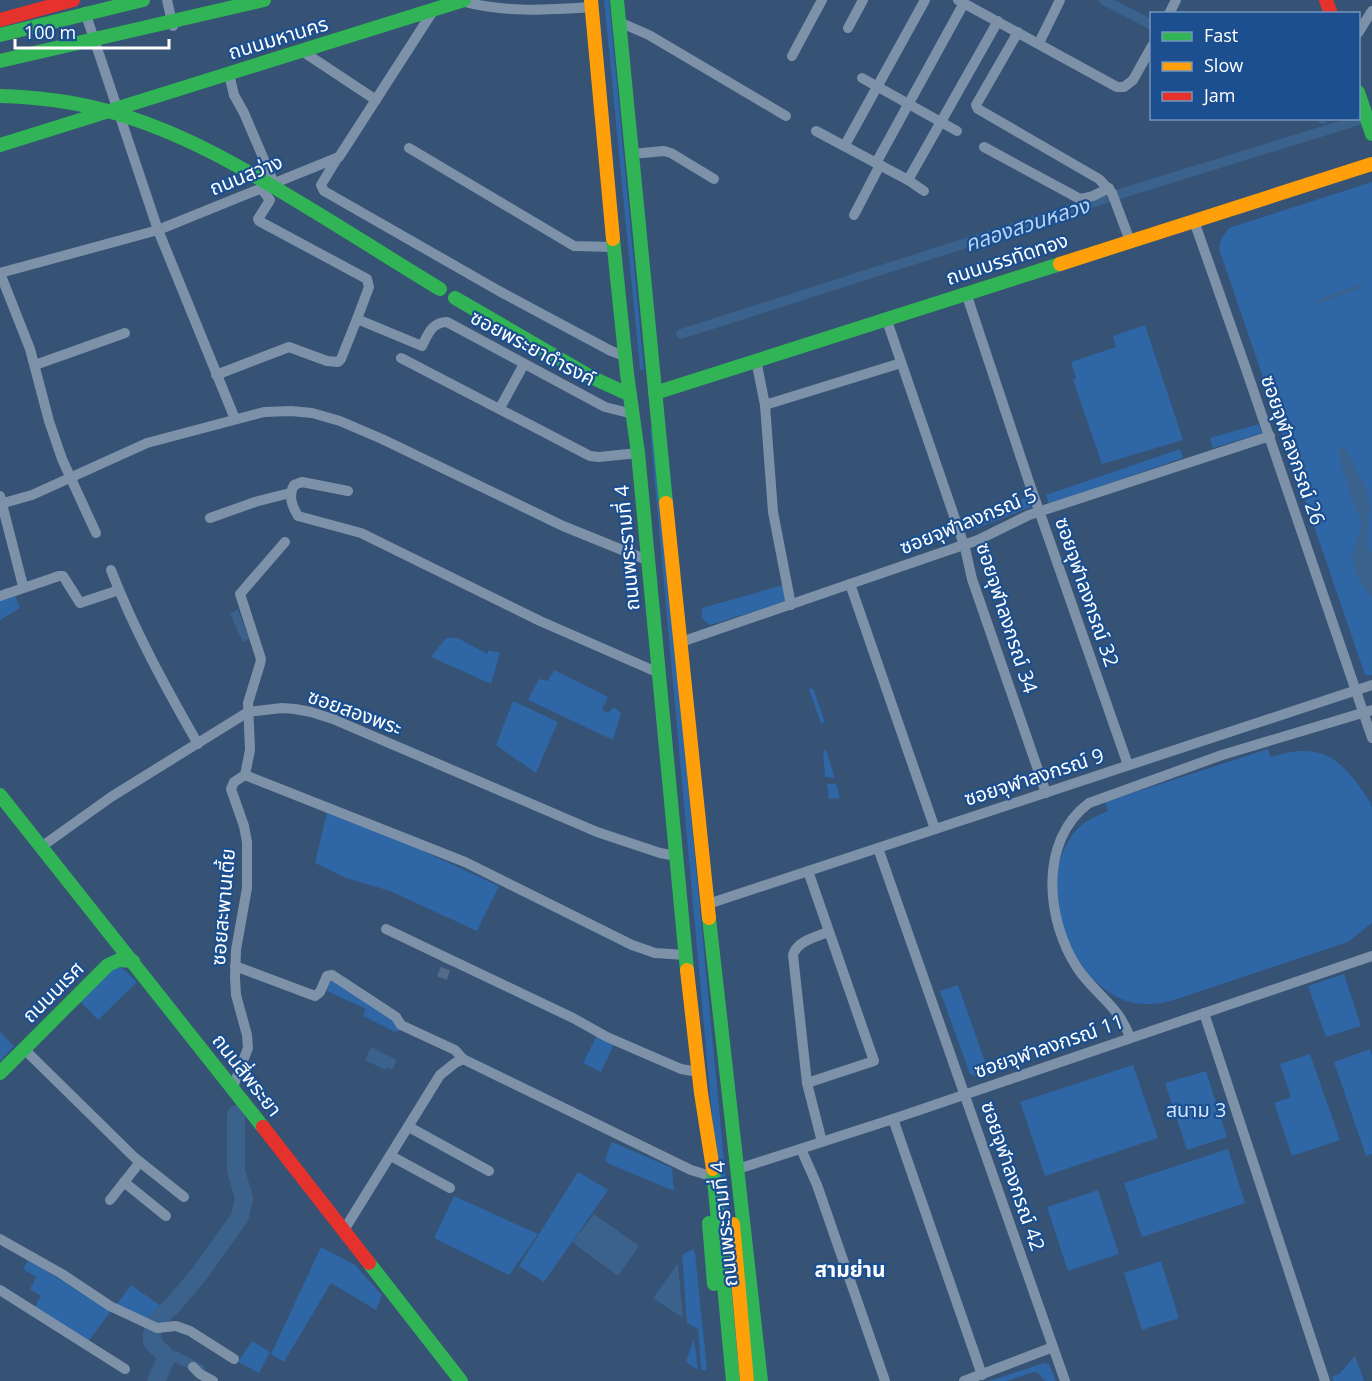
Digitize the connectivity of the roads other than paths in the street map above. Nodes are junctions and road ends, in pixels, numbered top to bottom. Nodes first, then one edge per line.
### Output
1 (73, 0) edge
2 (81, 0) edge
3 (143, 0) edge
4 (167, 0) edge
5 (264, 0) edge
6 (617, 0) edge
7 (822, 0) edge
8 (863, 0) edge
9 (925, 0) edge
10 (1060, 0) edge
11 (462, 1) edge
12 (961, 1) edge
13 (592, 4) edge
14 (432, 11) junction
15 (1372, 11) edge
16 (0, 20) edge
17 (998, 21) junction
18 (619, 22) junction
19 (173, 27) dead end
20 (848, 28) dead end
21 (1360, 31) edge
22 (1018, 32) junction
23 (0, 35) edge
24 (1039, 43) junction
25 (1150, 50) edge
26 (302, 51) junction
27 (792, 56) dead end
28 (0, 61) edge
29 (229, 74) junction
30 (862, 78) dead end
31 (876, 87) junction
32 (1360, 95) edge
33 (0, 96) edge
34 (376, 100) junction
35 (909, 104) junction
36 (117, 108) junction
37 (786, 116) dead end
38 (940, 122) junction
39 (816, 130) dead end
40 (957, 131) dead end
41 (1372, 134) edge
42 (0, 145) edge
43 (845, 146) junction
44 (984, 147) dead end
45 (409, 148) dead end
46 (632, 154) junction
47 (339, 157) junction
48 (878, 164) junction
49 (1372, 164) edge
50 (714, 178) dead end
51 (908, 180) junction
52 (274, 183) junction
53 (261, 188) junction
54 (924, 191) dead end
55 (1110, 191) junction
56 (854, 215) dead end
57 (1194, 221) junction
58 (158, 230) junction
59 (1130, 241) junction
60 (614, 248) junction
61 (0, 273) edge
62 (440, 289) dead end
63 (966, 293) junction
64 (455, 298) dead end
65 (886, 318) junction
66 (357, 319) junction
67 (125, 333) dead end
68 (625, 356) junction
69 (401, 358) dead end
70 (756, 360) junction
71 (901, 363) junction
72 (524, 364) junction
73 (35, 365) junction
74 (216, 375) junction
75 (655, 393) junction
76 (630, 395) junction
77 (765, 405) junction
78 (500, 408) junction
79 (633, 414) junction
80 (235, 419) junction
81 (1270, 436) junction
82 (638, 453) junction
83 (72, 478) junction
84 (348, 491) dead end
85 (290, 494) junction
86 (1, 501) edge
87 (1040, 511) junction
88 (210, 519) dead end
89 (96, 533) dead end
90 (285, 542) dead end
91 (964, 545) junction
92 (648, 560) junction
93 (111, 570) dead end
94 (850, 584) junction
95 (23, 586) junction
96 (119, 590) junction
97 (0, 596) edge
98 (791, 605) junction
99 (681, 642) junction
100 (659, 673) junction
101 (1372, 685) edge
102 (1355, 691) junction
103 (1367, 711) edge
104 (248, 712) junction
105 (1372, 738) edge
106 (198, 744) junction
107 (1128, 765) junction
108 (245, 775) junction
109 (1046, 793) junction
110 (0, 795) edge
111 (935, 829) junction
112 (41, 847) junction
113 (878, 848) junction
114 (676, 856) junction
115 (808, 871) junction
116 (708, 904) junction
117 (386, 929) dead end
118 (828, 932) junction
119 (112, 934) junction
120 (685, 955) junction
121 (1372, 956) edge
122 (133, 961) junction
123 (108, 965) junction
124 (235, 966) junction
125 (1204, 1013) junction
126 (1130, 1037) junction
127 (24, 1049) junction
128 (463, 1059) junction
129 (726, 1062) junction
130 (698, 1072) junction
131 (0, 1074) edge
132 (807, 1083) junction
133 (233, 1087) junction
134 (701, 1093) junction
135 (965, 1094) junction
136 (893, 1119) junction
137 (409, 1127) junction
138 (822, 1142) junction
139 (801, 1149) junction
140 (391, 1156) junction
141 (140, 1162) junction
142 (738, 1169) junction
143 (489, 1171) dead end
144 (704, 1174) junction
145 (124, 1182) junction
146 (450, 1188) dead end
147 (184, 1197) dead end
148 (110, 1200) dead end
149 (166, 1216) dead end
150 (344, 1230) junction
151 (0, 1239) edge
152 (728, 1240) junction
153 (0, 1290) edge
154 (1053, 1347) junction
155 (234, 1359) dead end
156 (125, 1369) dead end
157 (196, 1374) edge
158 (982, 1375) junction
159 (213, 1381) edge
160 (461, 1381) edge
161 (724, 1381) edge
162 (733, 1381) edge
163 (747, 1381) edge
164 (761, 1381) edge
165 (885, 1381) edge
166 (964, 1381) edge
167 (1065, 1381) edge
168 (1325, 1381) edge

1 - 16 main road
2 - 36 street
3 - 23 main road
4 - 19 street
5 - 28 main road
6 - 18 main road, ถนนพระรามที่ 4
7 - 27 street
8 - 20 street
9 - 31 street
10 - 24 street
11 - 13 street
11 - 14 main road, ถนนมหานคร
12 - 17 street
12 - 35 street
13 - 60 main road, ถนนพระรามที่ 4
14 - 26 main road, ถนนมหานคร
14 - 34 street
15 - 21 street
17 - 22 street
17 - 38 street
18 - 37 street
18 - 46 main road, ถนนพระรามที่ 4
22 - 24 street
22 - 55 street
24 - 25 street
26 - 29 main road, ถนนมหานคร
26 - 34 street
29 - 36 main road, ถนนมหานคร
29 - 52 street
30 - 31 street
31 - 35 street
31 - 43 street
32 - 41 main road
33 - 62 main road
34 - 47 street
35 - 38 street
35 - 48 street
36 - 42 main road, ถนนมหานคร
36 - 58 street
38 - 40 street
38 - 51 street
39 - 43 street
43 - 48 street
44 - 55 street
45 - 60 street
46 - 50 street
46 - 75 main road, ถนนพระรามที่ 4
47 - 52 street, ถนนสว่าง
47 - 68 street
48 - 51 street
48 - 56 street
49 - 57 main road, ถนนบรรทัดทอง
51 - 54 street
52 - 53 street, ถนนสว่าง
53 - 58 street, ถนนสว่าง
53 - 66 street
55 - 59 street
57 - 59 main road, ถนนบรรทัดทอง
57 - 81 street, ซอยจุฬาลงกรณ์ 26
58 - 61 street, ถนนสว่าง
58 - 74 street
59 - 63 main road, ถนนบรรทัดทอง
60 - 68 main road, ถนนพระรามที่ 4
61 - 73 street
63 - 65 main road, ถนนบรรทัดทอง
63 - 87 street, ซอยจุฬาลงกรณ์ 32
64 - 76 main road
65 - 70 main road, ถนนบรรทัดทอง
65 - 71 street, ซอยจุฬาลงกรณ์ 34
66 - 72 street, ซอยพระยาดำรงค์
66 - 74 street
67 - 73 street
68 - 76 main road, ถนนพระรามที่ 4
69 - 78 street
70 - 75 main road, ถนนบรรทัดทอง
70 - 77 street
71 - 77 street
71 - 91 street, ซอยจุฬาลงกรณ์ 34
72 - 78 street
72 - 79 street, ซอยพระยาดำรงค์
73 - 83 street
74 - 80 street
75 - 76 main road, ถนนบรรทัดทอง
75 - 99 main road, ถนนพระรามที่ 4
76 - 79 main road, ถนนพระรามที่ 4
77 - 98 street
78 - 82 street
79 - 82 main road, ถนนพระรามที่ 4
80 - 83 street
80 - 92 street
81 - 87 street, ซอยจุฬาลงกรณ์ 5
81 - 102 street, ซอยจุฬาลงกรณ์ 26
82 - 92 main road, ถนนพระรามที่ 4
83 - 86 street
83 - 89 street
84 - 85 street
85 - 88 street
85 - 100 street
86 - 95 street
87 - 91 street, ซอยจุฬาลงกรณ์ 5
87 - 107 street, ซอยจุฬาลงกรณ์ 32
90 - 104 street, ซอยสะพานเตี้ย
91 - 94 street, ซอยจุฬาลงกรณ์ 5
91 - 109 street, ซอยจุฬาลงกรณ์ 34
92 - 100 main road, ถนนพระรามที่ 4
93 - 96 street
94 - 98 street, ซอยจุฬาลงกรณ์ 5
94 - 111 street
95 - 96 street
95 - 97 street
96 - 106 street
98 - 99 street, ซอยจุฬาลงกรณ์ 5
99 - 116 main road, ถนนพระรามที่ 4
100 - 114 main road, ถนนพระรามที่ 4
101 - 102 street, ซอยจุฬาลงกรณ์ 9
102 - 103 street, ซอยจุฬาลงกรณ์ 26
102 - 107 street, ซอยจุฬาลงกรณ์ 9
103 - 105 street, ซอยจุฬาลงกรณ์ 26
103 - 126 street
104 - 106 street, ซอยสองพระ
104 - 108 street, ซอยสะพานเตี้ย
104 - 114 street, ซอยสองพระ
106 - 112 street, ซอยสองพระ
107 - 109 street, ซอยจุฬาลงกรณ์ 9
108 - 120 street
108 - 124 street, ซอยสะพานเตี้ย
109 - 111 street, ซอยจุฬาลงกรณ์ 9
110 - 112 main road, ถนนสี่พระยา
111 - 113 street, ซอยจุฬาลงกรณ์ 9
112 - 119 main road, ถนนสี่พระยา
113 - 115 street, ซอยจุฬาลงกรณ์ 9
113 - 135 street, ซอยจุฬาลงกรณ์ 42
114 - 120 main road, ถนนพระรามที่ 4
115 - 116 street, ซอยจุฬาลงกรณ์ 9
115 - 118 street
116 - 129 main road, ถนนพระรามที่ 4
117 - 130 street
118 - 132 street
118 - 132 street
119 - 122 main road, ถนนสี่พระยา
119 - 123 main road, ถนนนเรศ
120 - 130 main road, ถนนพระรามที่ 4
121 - 125 street, ซอยจุฬาลงกรณ์ 11
122 - 123 main road, ถนนนเรศ
122 - 133 main road, ถนนสี่พระยา
123 - 127 main road, ถนนนเรศ
124 - 128 street
124 - 133 street, ซอยสะพานเตี้ย
125 - 126 street, ซอยจุฬาลงกรณ์ 11
125 - 168 street
126 - 135 street, ซอยจุฬาลงกรณ์ 11
127 - 131 main road, ถนนนเรศ
127 - 141 street
128 - 137 street
128 - 144 street
129 - 142 main road, ถนนพระรามที่ 4
129 - 152 main road, ถนนพระรามที่ 4
130 - 134 main road, ถนนพระรามที่ 4
132 - 138 street
133 - 150 main road, ถนนสี่พระยา
134 - 144 main road, ถนนพระรามที่ 4
134 - 152 main road, ถนนพระรามที่ 4
135 - 136 street, ซอยจุฬาลงกรณ์ 11
135 - 154 street, ซอยจุฬาลงกรณ์ 42
136 - 138 street, ซอยจุฬาลงกรณ์ 11
136 - 158 street
137 - 140 street
137 - 143 street
138 - 139 street, ซอยจุฬาลงกรณ์ 11
139 - 142 street, ซอยจุฬาลงกรณ์ 11
139 - 165 street
140 - 146 street
140 - 150 street
141 - 145 street
141 - 147 street
142 - 164 main road, ถนนพระรามที่ 4
144 - 161 main road, ถนนพระรามที่ 4
145 - 148 street
145 - 149 street
150 - 160 main road, ถนนสี่พระยา
151 - 155 street
152 - 162 main road, ถนนพระรามที่ 4
152 - 163 main road, ถนนพระรามที่ 4
153 - 156 street
154 - 158 street
154 - 167 street, ซอยจุฬาลงกรณ์ 42
157 - 159 street
158 - 166 street

